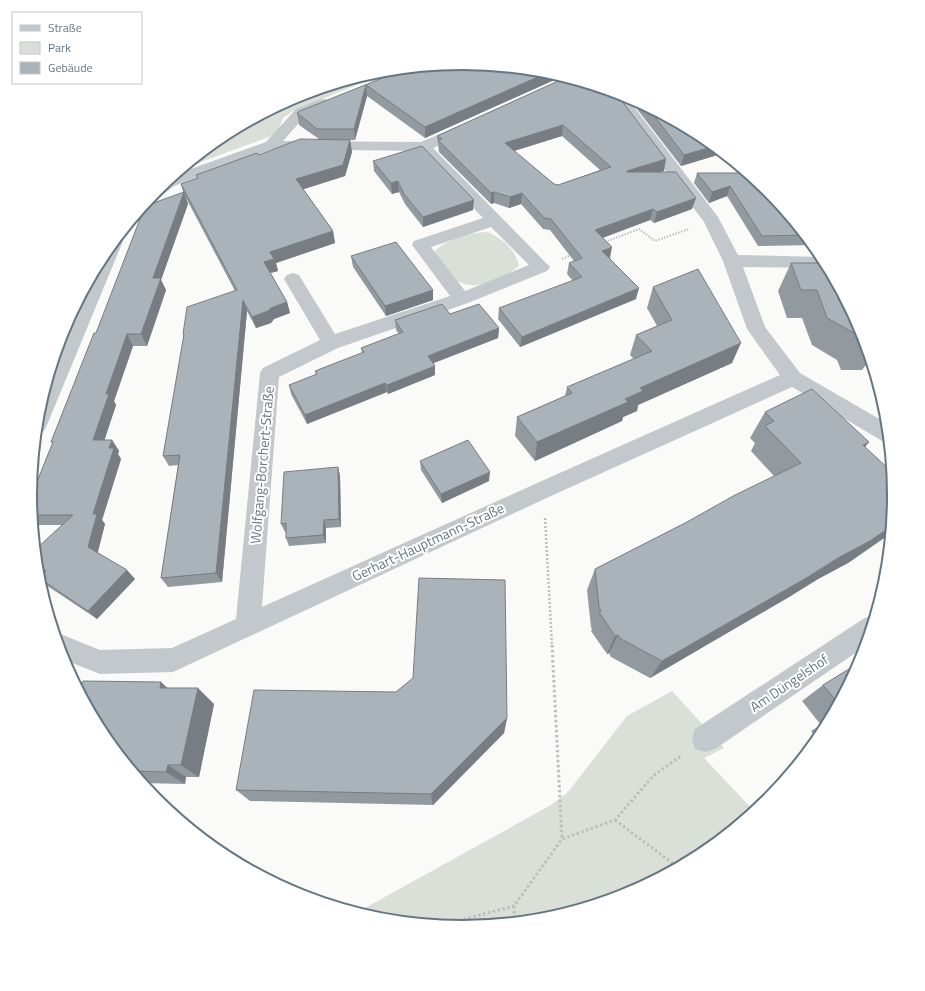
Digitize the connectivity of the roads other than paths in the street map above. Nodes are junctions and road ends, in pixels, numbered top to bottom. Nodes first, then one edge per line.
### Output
1 (336, 98) edge
2 (622, 101) edge
3 (480, 121) edge
4 (271, 145) junction
5 (423, 147) junction
6 (179, 179) edge
7 (494, 220) junction
8 (732, 261) junction
9 (818, 263) edge
10 (104, 267) edge
11 (293, 279) dead end
12 (462, 299) junction
13 (331, 343) junction
14 (793, 378) junction
15 (48, 400) edge
16 (883, 431) edge
17 (248, 625) junction
18 (865, 632) edge
19 (66, 648) edge
20 (705, 739) road end

1 - 4 street
2 - 8 street
3 - 5 street
4 - 5 street
4 - 6 street
5 - 7 street
7 - 12 street
7 - 12 street, Wolfgang-Borchert-Straße
8 - 9 street
8 - 14 street
10 - 15 street
11 - 13 street
12 - 13 street, Wolfgang-Borchert-Straße
13 - 17 street, Wolfgang-Borchert-Straße
14 - 16 street
14 - 17 street, Gerhart-Hauptmann-Straße
17 - 19 street, Gerhart-Hauptmann-Straße
18 - 20 street, Am Düngelshof

